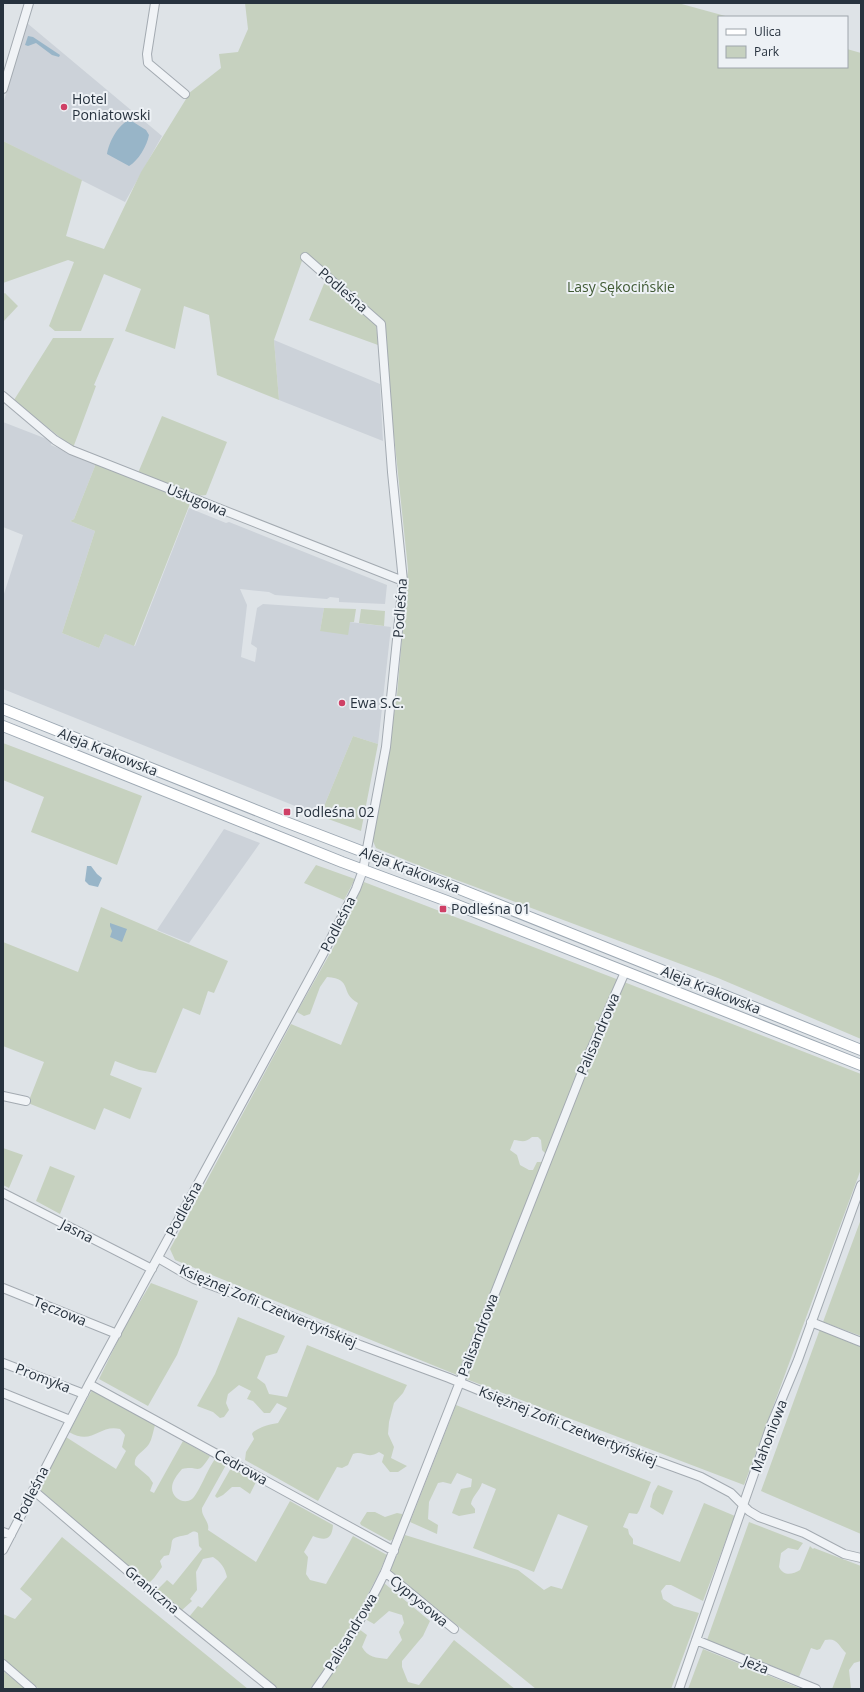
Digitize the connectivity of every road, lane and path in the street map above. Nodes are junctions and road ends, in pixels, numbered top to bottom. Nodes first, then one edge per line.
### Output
1 (29, 3) edge
2 (155, 3) edge
3 (3, 89) edge
4 (185, 94) dead end
5 (305, 257) dead end
6 (3, 396) edge
7 (404, 581) junction
8 (3, 709) edge
9 (3, 726) edge
10 (365, 852) junction
11 (363, 870) junction
12 (624, 972) junction
13 (861, 1050) edge
14 (861, 1065) edge
15 (3, 1096) edge
16 (26, 1101) dead end
17 (861, 1185) edge
18 (3, 1193) edge
19 (158, 1258) junction
20 (152, 1269) junction
21 (3, 1288) edge
22 (811, 1322) junction
23 (116, 1334) junction
24 (861, 1342) edge
25 (3, 1363) edge
26 (460, 1383) junction
27 (89, 1384) junction
28 (3, 1393) edge
29 (84, 1394) junction
30 (70, 1420) junction
31 (33, 1490) junction
32 (743, 1506) junction
33 (7, 1533) edge
34 (3, 1550) edge
35 (394, 1551) junction
36 (861, 1558) edge
37 (385, 1572) junction
38 (454, 1629) dead end
39 (696, 1640) junction
40 (3, 1664) edge
41 (32, 1689) edge
42 (272, 1689) edge
43 (316, 1689) edge
44 (679, 1689) edge
45 (816, 1689) edge

1 - 3 street
2 - 4 street
5 - 7 street, Podleśna
6 - 7 street, Usługowa
7 - 10 street, Podleśna
8 - 10 main road, Aleja Krakowska
9 - 11 main road, Aleja Krakowska
10 - 11 street, Podleśna
10 - 13 main road, Aleja Krakowska
11 - 12 main road, Aleja Krakowska
11 - 19 street, Podleśna
12 - 14 main road, Aleja Krakowska
12 - 26 street, Palisandrowa
15 - 16 street
17 - 22 street, Mahoniowa
18 - 20 street, Jasna
19 - 20 street, Podleśna
19 - 26 street, Księżnej Zofii Czetwertyńskiej
20 - 23 street, Podleśna
21 - 23 street, Tęczowa
22 - 24 street
22 - 32 street, Mahoniowa
23 - 27 street, Podleśna
25 - 29 street, Promyka
26 - 32 street, Księżnej Zofii Czetwertyńskiej
26 - 35 street, Palisandrowa
27 - 29 street, Podleśna
27 - 35 street, Cedrowa
28 - 30 street
29 - 30 street, Podleśna
30 - 31 street, Podleśna
31 - 33 street, Podleśna
31 - 42 street, Graniczna
32 - 36 street, Księżnej Zofii Czetwertyńskiej
32 - 39 street, Mahoniowa
33 - 34 street, Podleśna
35 - 37 street, Palisandrowa
37 - 38 street, Cyprysowa
37 - 43 street, Palisandrowa
39 - 44 street, Mahoniowa
39 - 45 street, Jeża
40 - 41 street

